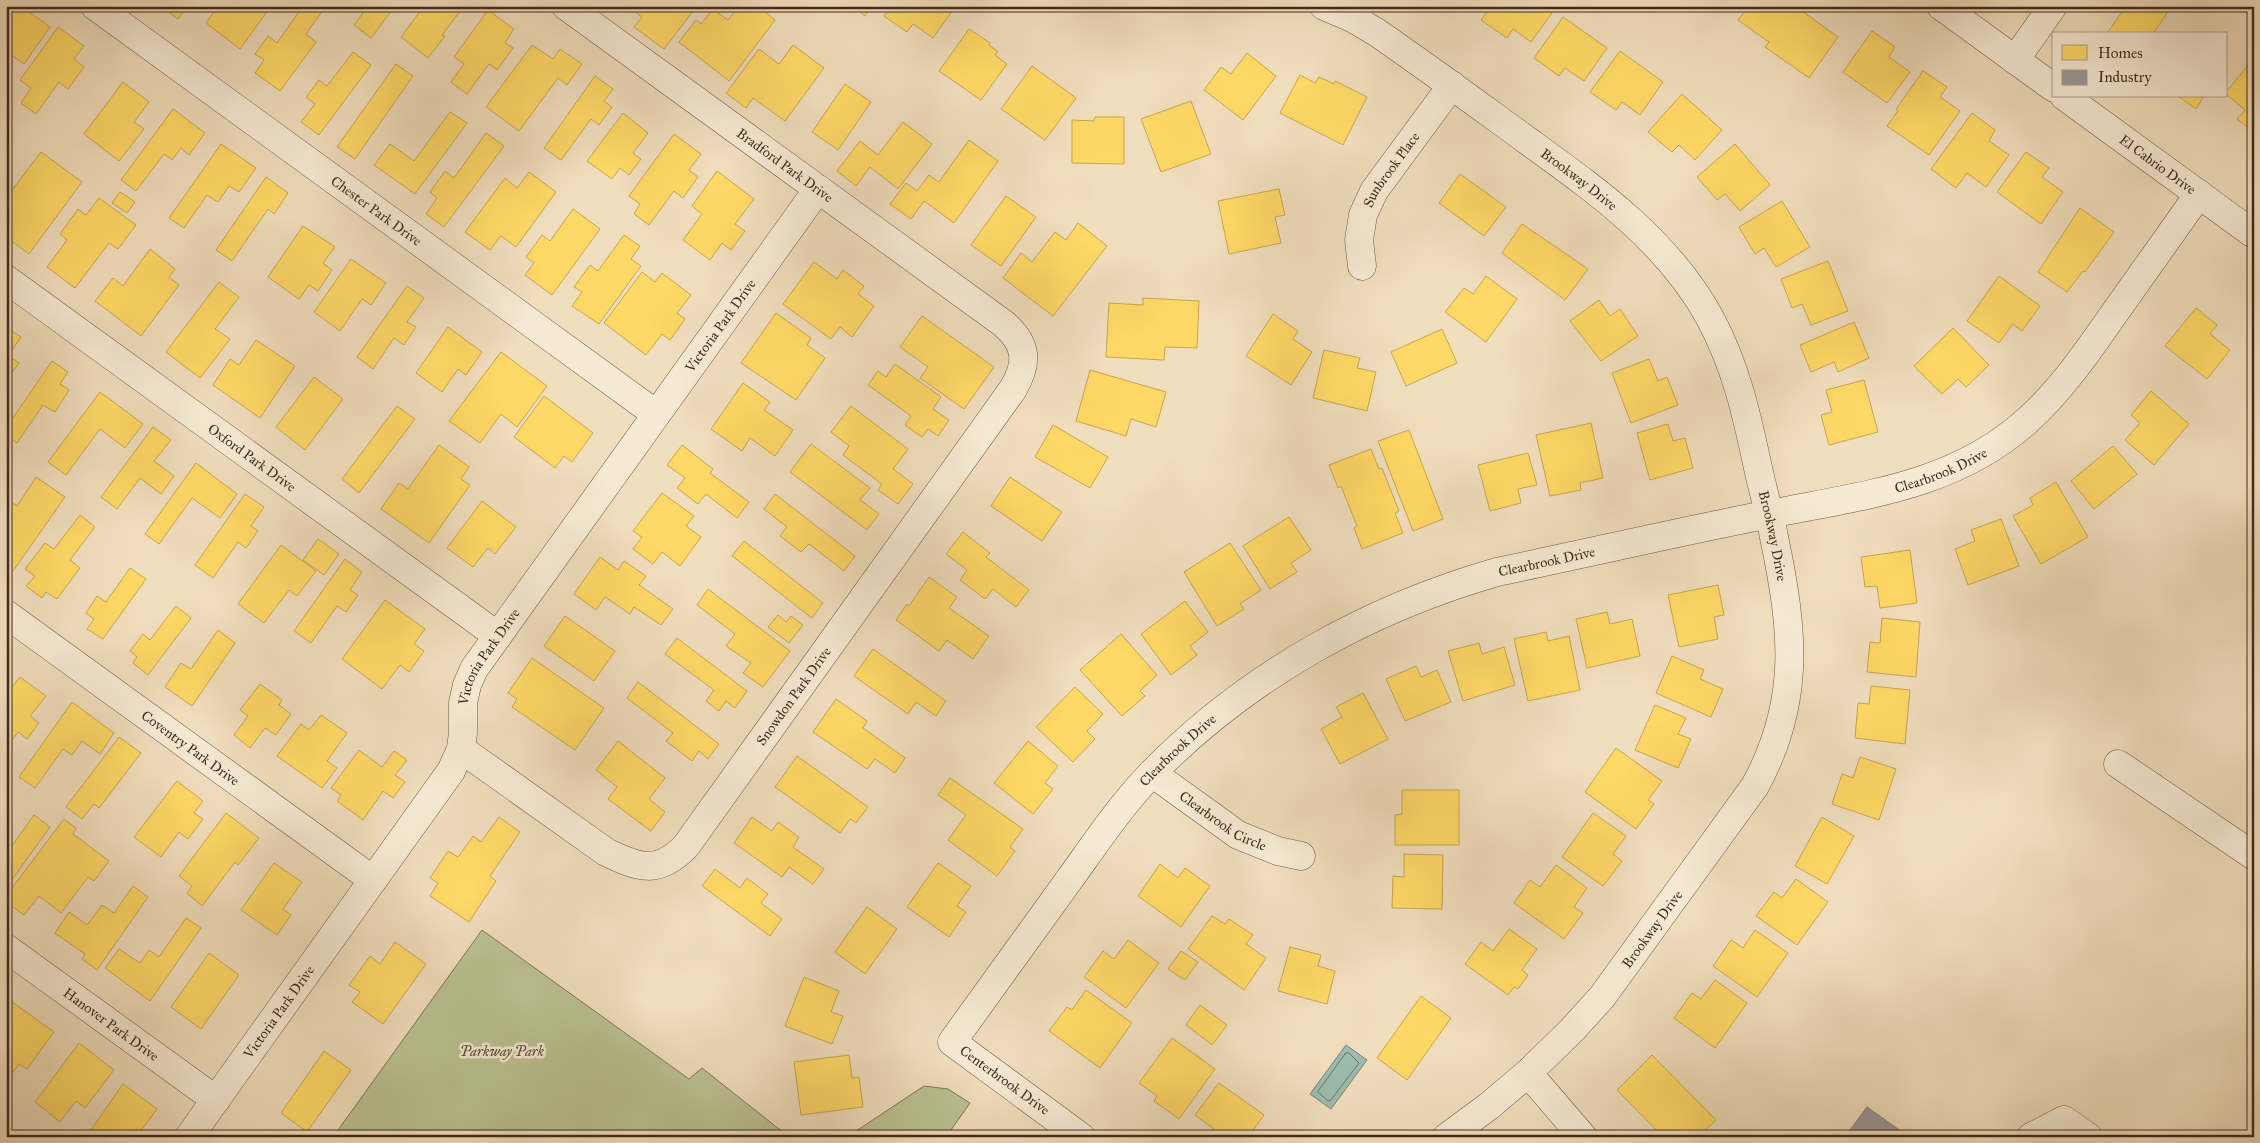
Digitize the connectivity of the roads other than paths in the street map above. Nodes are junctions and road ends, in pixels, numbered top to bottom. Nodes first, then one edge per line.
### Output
1 (95, 6) edge
2 (566, 6) edge
3 (1324, 6) edge
4 (1941, 6) edge
5 (2053, 6) edge
6 (2015, 60) junction
7 (1452, 85) junction
8 (2052, 87) edge
9 (2067, 98) edge
10 (818, 189) junction
11 (2199, 194) junction
12 (2252, 233) dead end
13 (1362, 266) dead end
14 (6, 279) edge
15 (1004, 324) joint
16 (656, 414) junction
17 (1770, 514) junction
18 (6, 614) edge
19 (498, 636) junction
20 (461, 749) junction
21 (2118, 764) dead end
22 (1152, 773) junction
23 (1301, 856) dead end
24 (2254, 856) edge
25 (373, 880) junction
26 (6, 948) edge
27 (952, 1042) joint
28 (1528, 1073) junction
29 (216, 1100) junction
30 (189, 1137) edge
31 (1082, 1137) edge
32 (1447, 1137) edge
33 (1583, 1137) edge
34 (2031, 1137) edge
35 (2088, 1137) edge

1 - 16 street, Chester Park Drive
2 - 10 street, Bradford Park Drive
3 - 7 street, Brookway Drive
4 - 6 street
5 - 6 street
6 - 8 street
7 - 13 street, Sunbrook Place
7 - 17 street, Brookway Drive
9 - 11 street, El Cabrio Drive
10 - 15 street, Bradford Park Drive
10 - 16 street, Victoria Park Drive
11 - 12 street, El Cabrio Drive
11 - 17 street, Clearbrook Drive
14 - 19 street, Oxford Park Drive
15 - 20 street, Snowdon Park Drive
16 - 19 street, Victoria Park Drive
17 - 22 street, Clearbrook Drive
17 - 28 street, Brookway Drive
18 - 25 street, Coventry Park Drive
19 - 20 street, Victoria Park Drive
20 - 25 street, Victoria Park Drive
21 - 24 street
22 - 23 street, Clearbrook Circle
22 - 27 street, Clearbrook Drive
25 - 29 street, Victoria Park Drive
26 - 29 street, Hanover Park Drive
27 - 31 street, Centerbrook Drive
28 - 32 street, Brookway Drive
28 - 33 street
29 - 30 street, Victoria Park Drive
34 - 35 street

